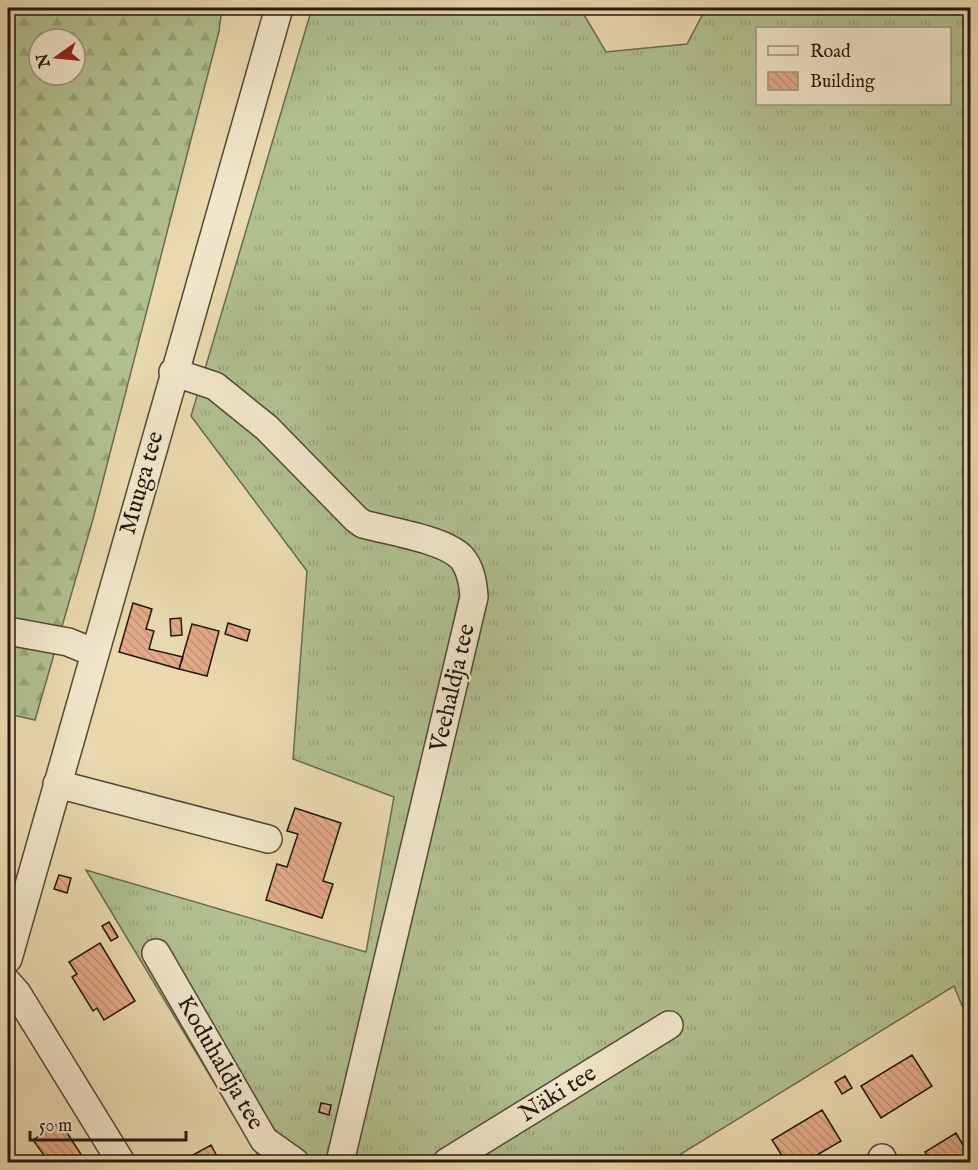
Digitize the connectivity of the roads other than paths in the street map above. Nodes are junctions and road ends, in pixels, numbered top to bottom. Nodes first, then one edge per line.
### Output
1 (279, 8) edge
2 (173, 372) junction
3 (8, 630) edge
4 (95, 652) junction
5 (57, 784) junction
6 (268, 838) dead end
7 (156, 953) dead end
8 (8, 960) edge
9 (8, 983) edge
10 (669, 1025) dead end
11 (121, 1162) edge
12 (295, 1162) edge
13 (340, 1162) edge
14 (447, 1162) edge

1 - 2 street, Muuga tee
2 - 4 street, Muuga tee
2 - 13 street, Veehaldja tee
3 - 4 street
4 - 5 street, Muuga tee
5 - 6 street
5 - 8 street, Muuga tee
7 - 12 street, Koduhaldja tee
9 - 11 street
10 - 14 street, Näki tee

